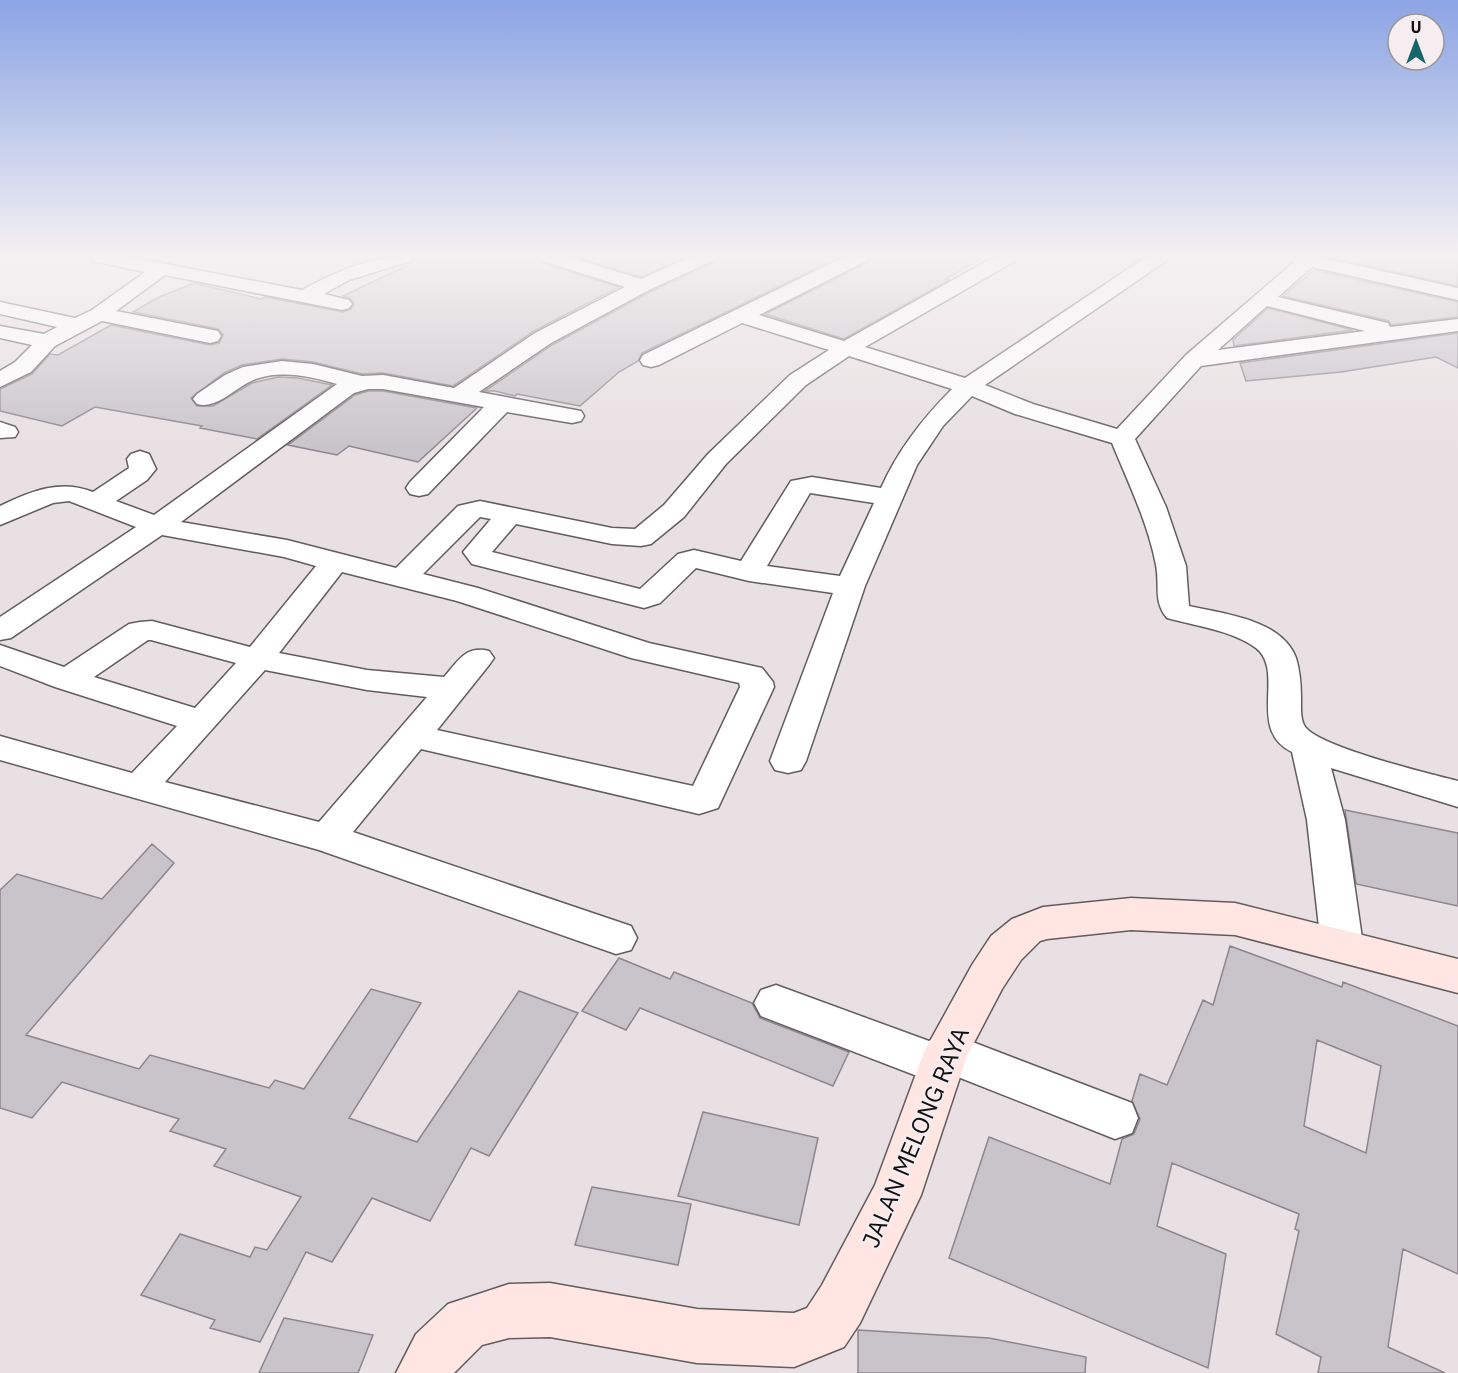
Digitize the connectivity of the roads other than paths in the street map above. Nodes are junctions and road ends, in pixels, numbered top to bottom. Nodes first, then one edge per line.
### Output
1 (58, 321) edge
2 (84, 321) edge
3 (135, 321) edge
4 (575, 321) edge
5 (731, 321) edge
6 (756, 321) edge
7 (895, 321) edge
8 (1064, 321) edge
9 (1238, 321) edge
10 (1352, 321) edge
11 (76, 325) junction
12 (1458, 325) edge
13 (0, 333) edge
14 (1400, 333) junction
15 (210, 336) dead end
16 (47, 341) junction
17 (844, 350) junction
18 (651, 360) dead end
19 (1194, 360) junction
20 (0, 380) edge
21 (359, 383) junction
22 (968, 386) junction
23 (459, 395) junction
24 (205, 399) dead end
25 (502, 403) junction
26 (572, 417) dead end
27 (1122, 438) junction
28 (140, 459) dead end
29 (419, 488) dead end
30 (890, 497) junction
31 (96, 502) junction
32 (510, 514) junction
33 (0, 517) edge
34 (157, 526) junction
35 (335, 562) junction
36 (749, 572) junction
37 (402, 579) junction
38 (850, 586) junction
39 (0, 631) edge
40 (0, 655) edge
41 (478, 658) dead end
42 (258, 659) junction
43 (67, 680) junction
44 (454, 689) junction
45 (200, 721) junction
46 (413, 736) junction
47 (1308, 747) junction
48 (0, 748) edge
49 (788, 761) dead end
50 (139, 789) junction
51 (1458, 794) edge
52 (327, 838) junction
53 (616, 938) dead end
54 (1342, 945) junction
55 (1458, 976) edge
56 (776, 1003) dead end
57 (952, 1059) junction
58 (1116, 1118) dead end
59 (424, 1373) edge

1 - 11 street
2 - 11 street
3 - 15 street
4 - 23 street
5 - 18 street
6 - 17 street
7 - 17 street
8 - 22 street
9 - 19 street
10 - 14 street
11 - 16 street
12 - 14 street
13 - 16 street
14 - 19 street
16 - 20 street
17 - 22 street
17 - 32 street
19 - 27 street
21 - 23 street
21 - 24 street
21 - 34 street
22 - 27 street
22 - 30 street
23 - 25 street
25 - 26 street
25 - 29 street
27 - 47 street
28 - 31 street
30 - 36 street
30 - 38 street
31 - 33 street
31 - 34 street
32 - 36 street
32 - 37 street
34 - 35 street
34 - 39 street
35 - 37 street
35 - 42 street
36 - 38 street
37 - 46 street
38 - 49 street
40 - 43 street
41 - 44 street
42 - 43 street
42 - 44 street
42 - 45 street
43 - 45 street
44 - 46 street
45 - 50 street
46 - 52 street
47 - 51 street
47 - 54 street
48 - 50 street
50 - 52 street
52 - 53 street
54 - 55 main road, JALAN MELONG RAYA
54 - 57 main road, JALAN MELONG RAYA
56 - 57 street
57 - 58 street
57 - 59 main road, JALAN MELONG RAYA

